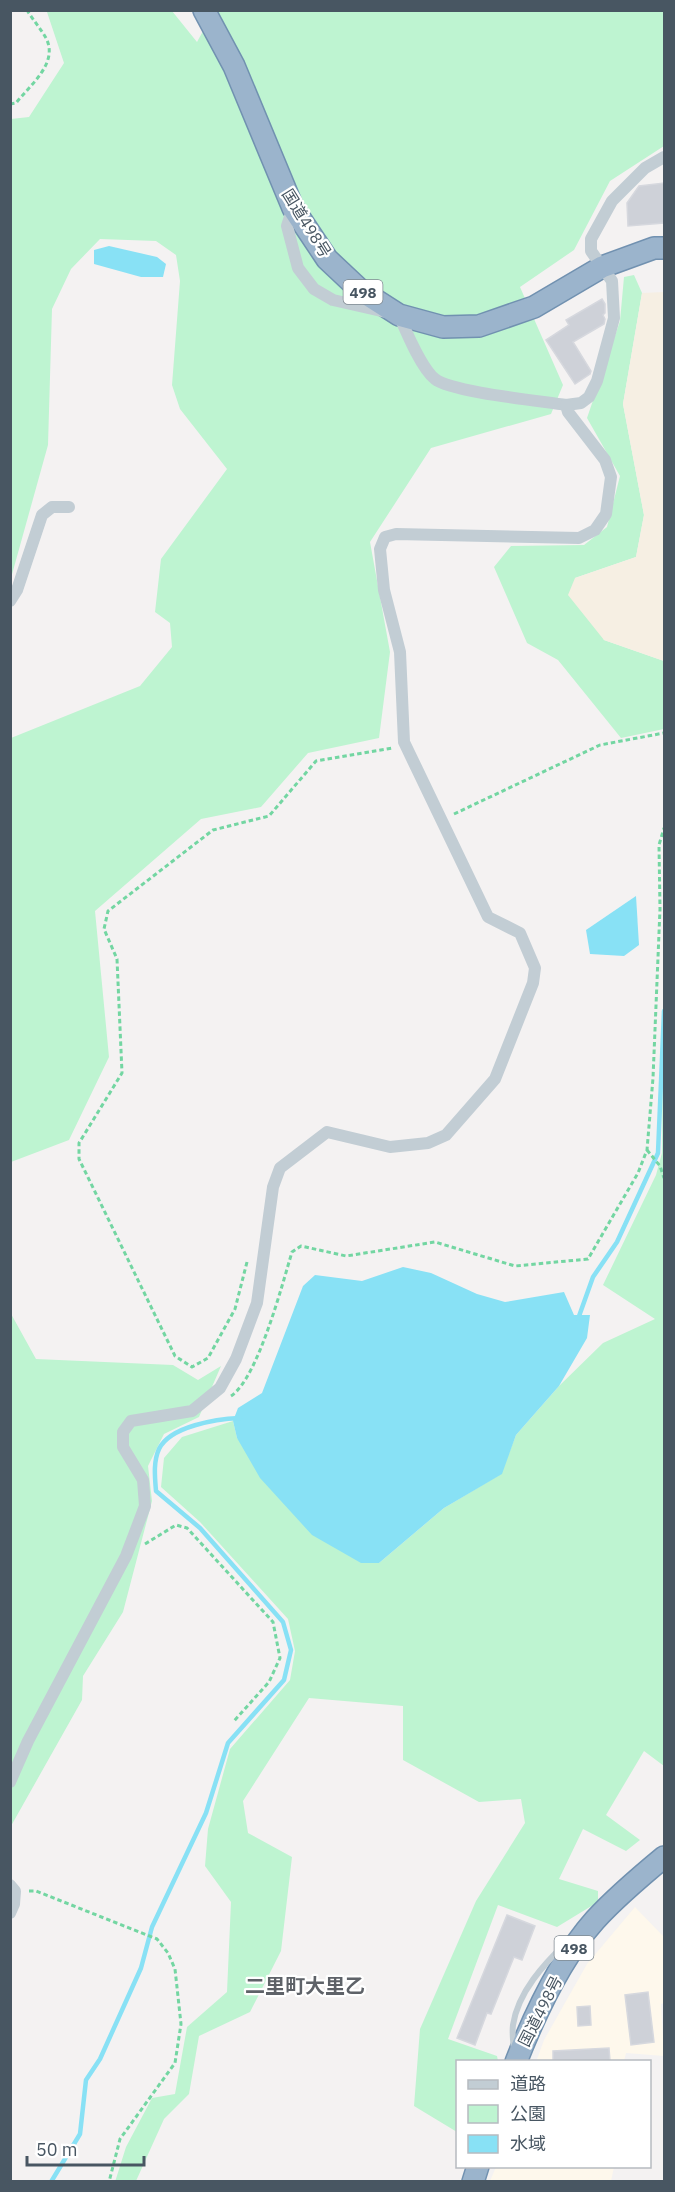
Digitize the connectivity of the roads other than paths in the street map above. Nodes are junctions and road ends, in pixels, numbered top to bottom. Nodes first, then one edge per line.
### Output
1 (204, 10) edge
2 (664, 157) edge
3 (293, 208) junction
4 (664, 248) edge
5 (602, 267) junction
6 (399, 315) junction
7 (566, 405) junction
8 (69, 507) dead end
9 (10, 601) edge
10 (10, 1782) edge
11 (664, 1857) edge
12 (13, 1888) edge
13 (10, 1913) edge
14 (515, 2060) edge

1 - 3 highway, 国道498号 / 498
2 - 5 street
3 - 6 highway, 国道498号 / 498
3 - 6 street
4 - 5 highway, 国道498号 / 498
5 - 6 highway, 国道498号 / 498
5 - 7 street
6 - 7 street
7 - 10 street
8 - 9 street
11 - 14 highway, 国道498号 / 498
12 - 13 street

